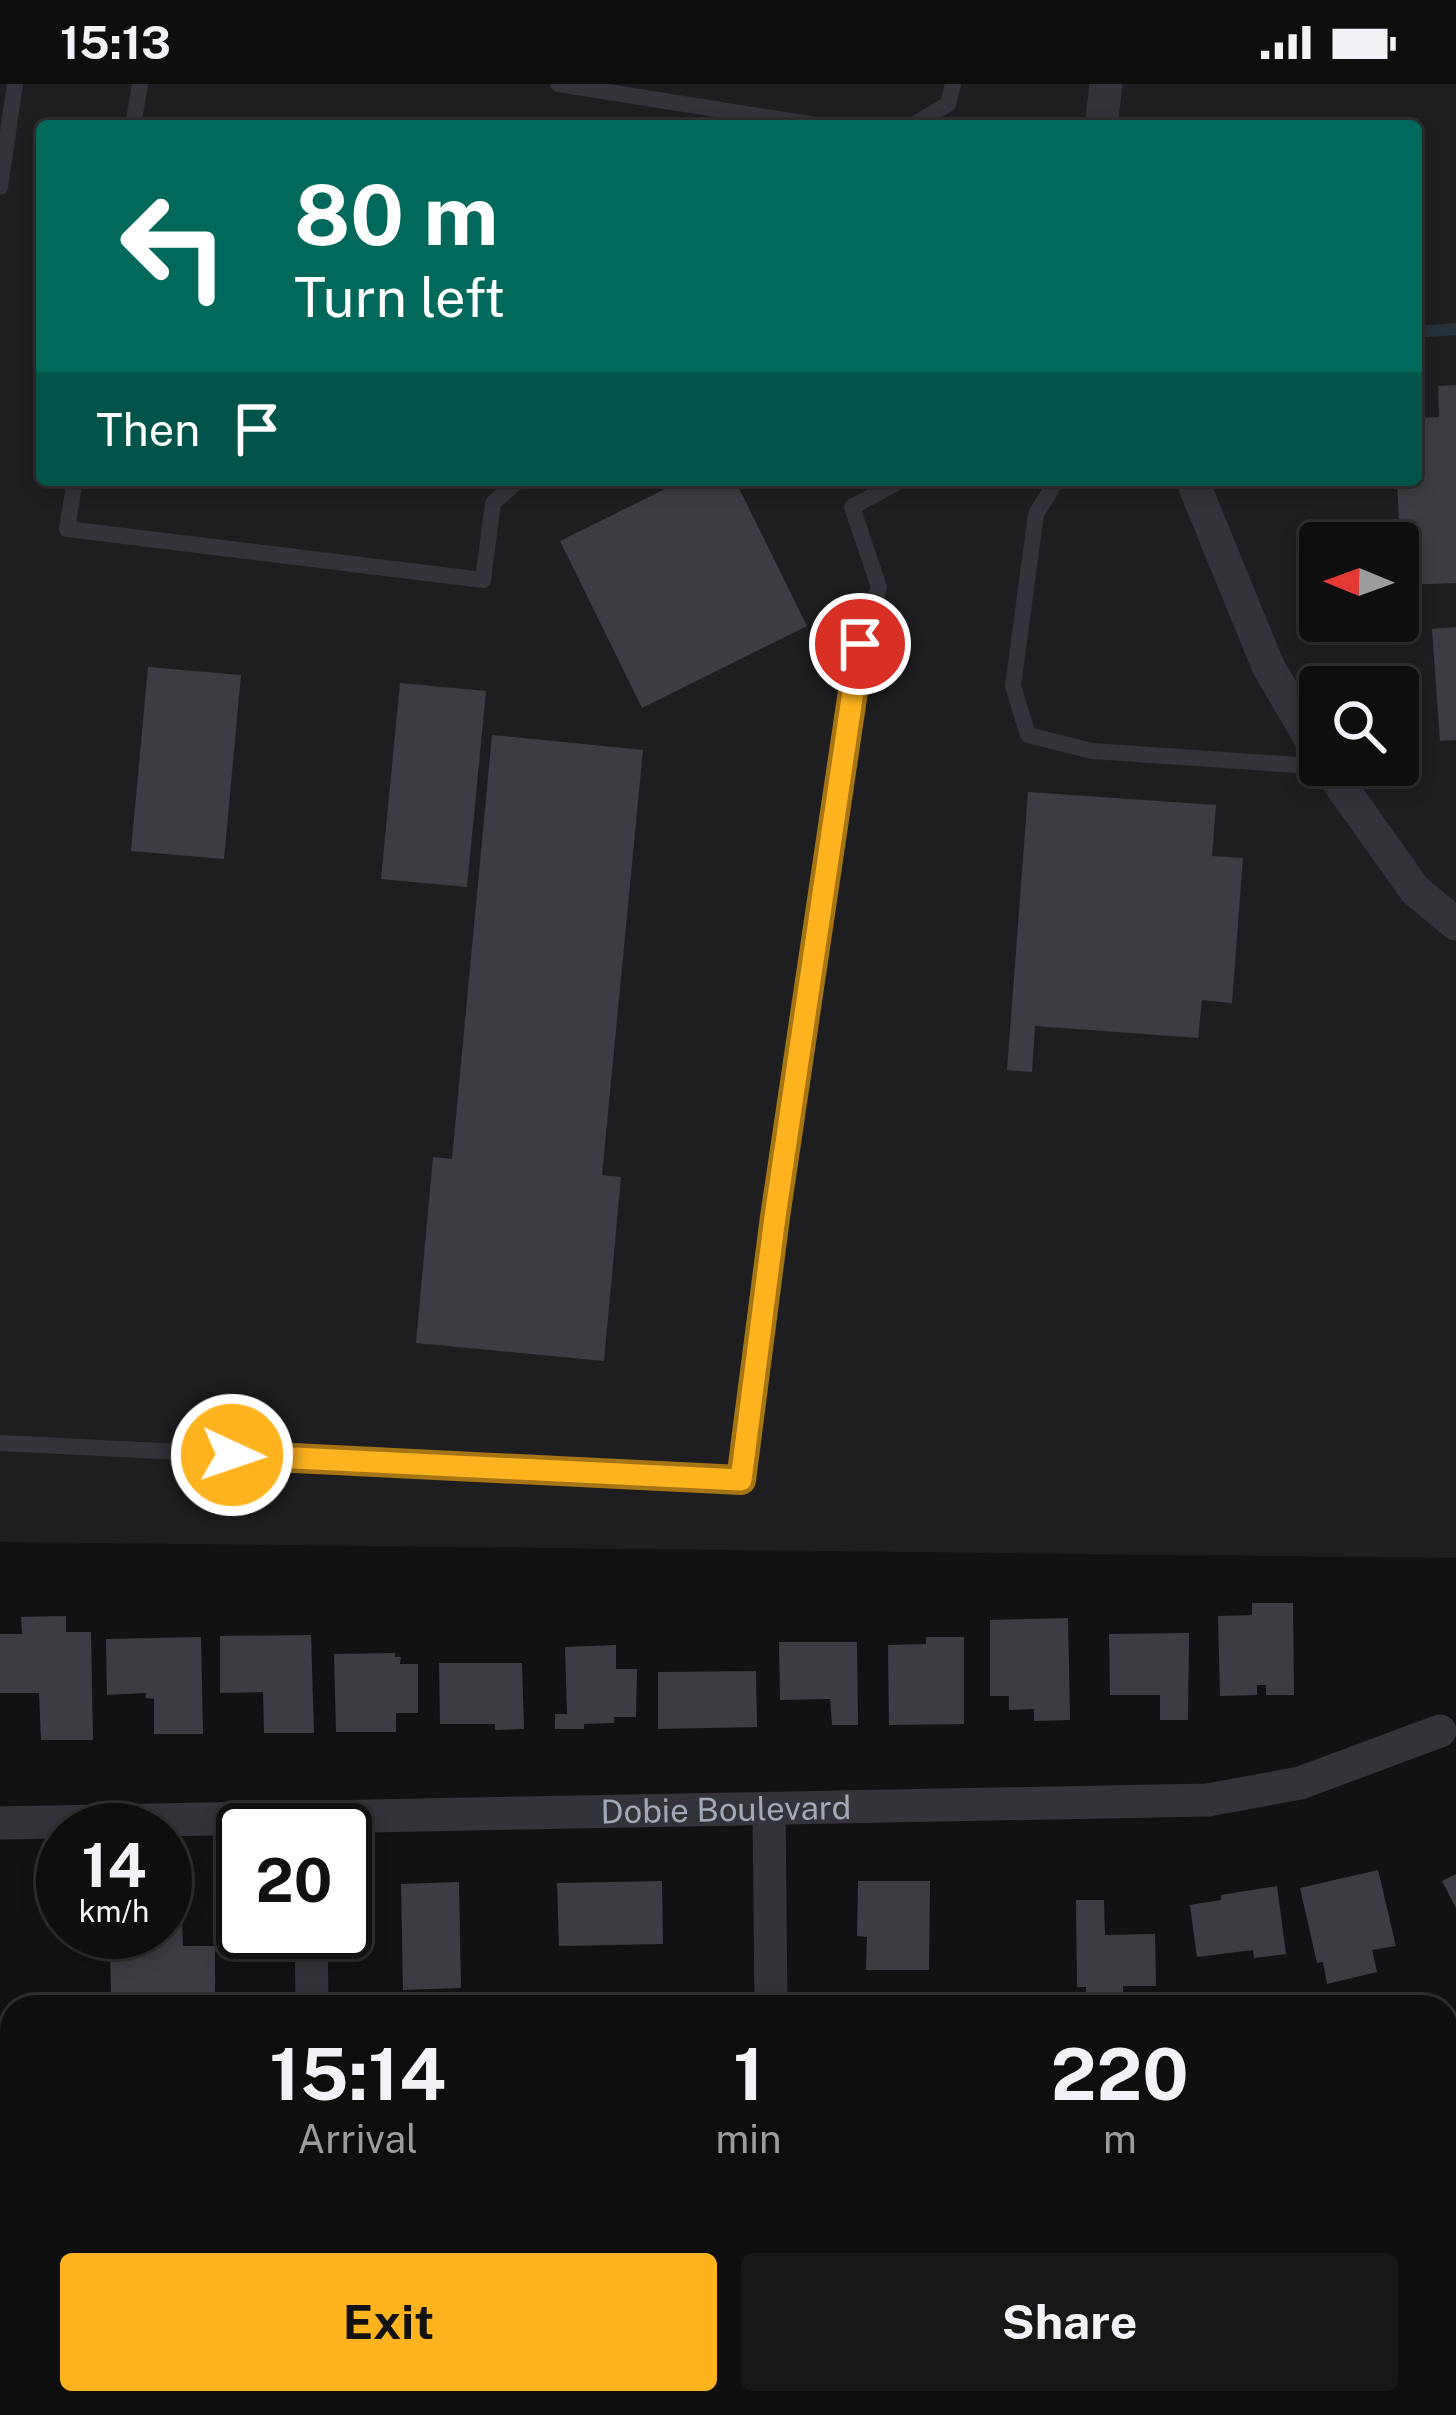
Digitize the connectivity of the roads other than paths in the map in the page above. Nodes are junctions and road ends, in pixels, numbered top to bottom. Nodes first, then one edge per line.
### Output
1 (15, 84) edge
2 (140, 84) edge
3 (558, 84) edge
4 (953, 84) edge
5 (1106, 84) edge
6 (134, 120) edge
7 (784, 120) edge
8 (922, 120) edge
9 (1102, 120) edge
10 (0, 188) edge
11 (74, 486) edge
12 (512, 486) edge
13 (890, 486) edge
14 (1053, 486) edge
15 (1194, 486) edge
16 (1299, 720) edge
17 (1299, 761) edge
18 (1341, 786) edge
19 (1456, 924) edge
20 (0, 1443) edge
21 (1440, 1730) dead end
22 (769, 1809) junction
23 (372, 1822) edge
24 (0, 1823) edge
25 (216, 1824) edge
26 (311, 1959) edge
27 (312, 1995) edge
28 (771, 1995) edge

1 - 10 lane
2 - 6 lane
3 - 7 lane
4 - 8 lane
5 - 9 street
11 - 12 lane
13 - 20 lane
14 - 17 lane
15 - 16 street
18 - 19 street
21 - 22 street, Dobie Boulevard
22 - 23 street, Dobie Boulevard
22 - 28 street
24 - 25 street, Dobie Boulevard
26 - 27 street

